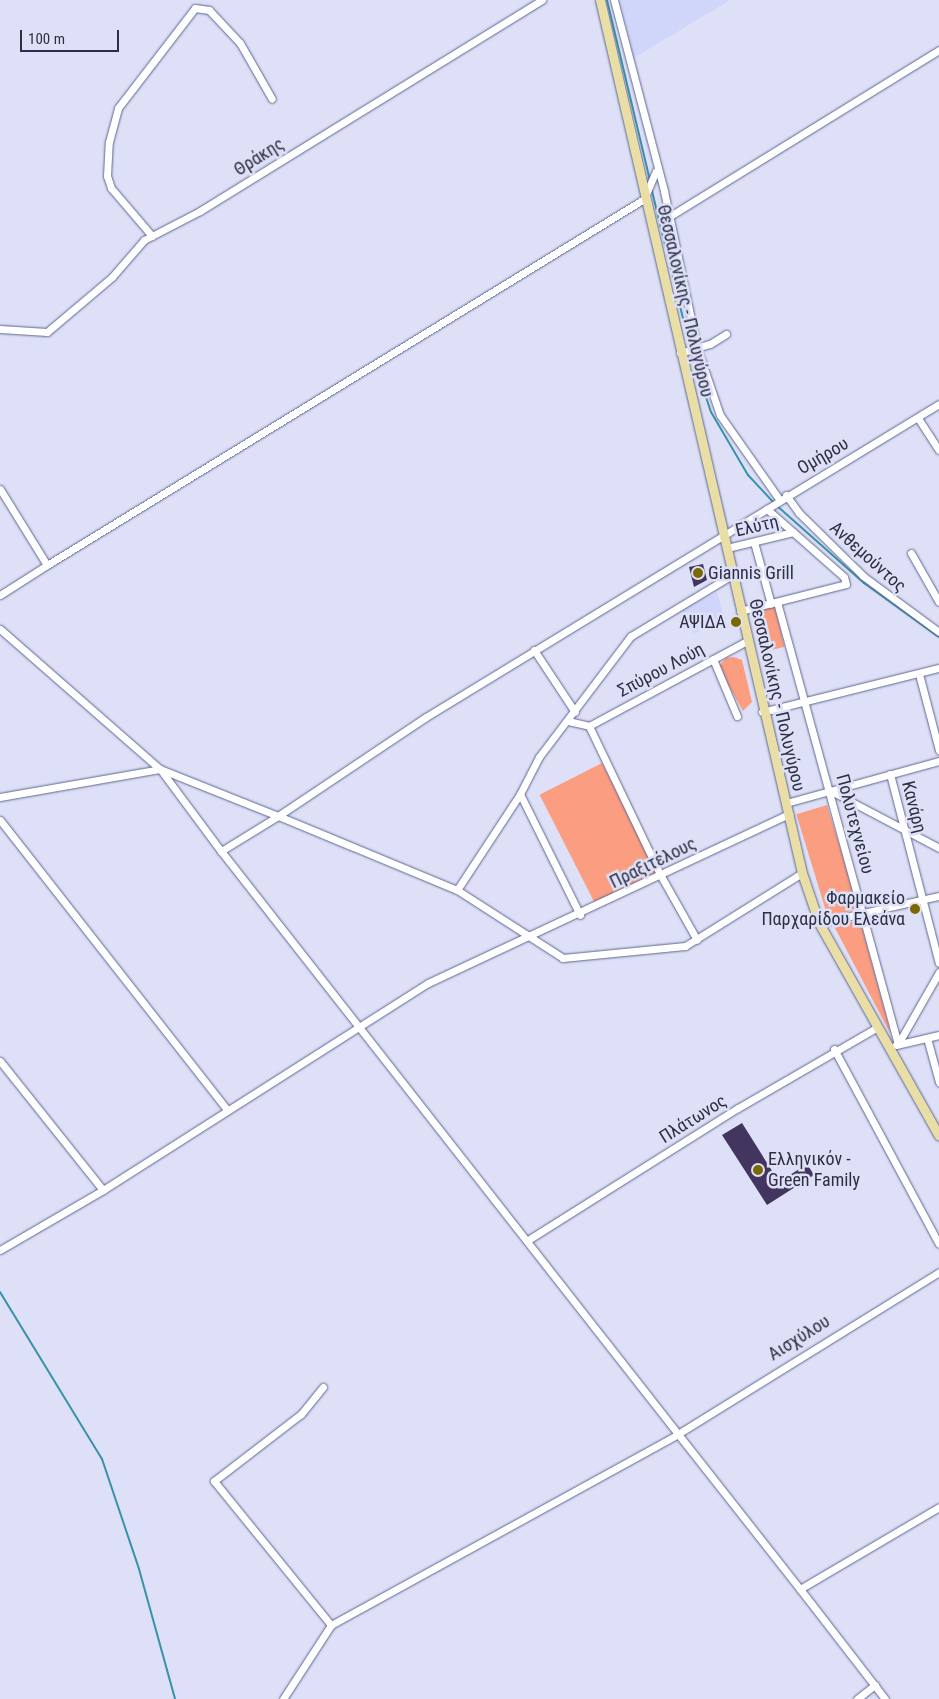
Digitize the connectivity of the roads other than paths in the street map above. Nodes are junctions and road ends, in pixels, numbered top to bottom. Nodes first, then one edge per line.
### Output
1 (542, 0) edge
2 (600, 0) edge
3 (614, 0) edge
4 (939, 50) edge
5 (272, 99) dead end
6 (656, 171) junction
7 (644, 199) junction
8 (667, 218) junction
9 (152, 236) junction
10 (0, 329) edge
11 (726, 334) dead end
12 (698, 348) junction
13 (680, 353) junction
14 (939, 404) edge
15 (918, 418) junction
16 (939, 450) edge
17 (0, 489) edge
18 (786, 495) junction
19 (779, 499) junction
20 (767, 509) junction
21 (793, 532) junction
22 (722, 534) junction
23 (754, 542) junction
24 (727, 548) junction
25 (911, 553) dead end
26 (47, 565) junction
27 (732, 575) junction
28 (0, 595) edge
29 (939, 602) edge
30 (774, 603) junction
31 (740, 611) junction
32 (0, 629) edge
33 (939, 632) edge
34 (747, 641) junction
35 (534, 650) junction
36 (713, 659) junction
37 (939, 668) edge
38 (919, 674) junction
39 (805, 701) junction
40 (576, 712) junction
41 (762, 712) junction
42 (736, 716) dead end
43 (568, 721) junction
44 (589, 726) junction
45 (939, 750) edge
46 (939, 761) edge
47 (160, 770) junction
48 (890, 774) junction
49 (831, 791) junction
50 (520, 794) junction
51 (0, 797) edge
52 (786, 803) junction
53 (789, 814) junction
54 (278, 816) junction
55 (0, 820) edge
56 (904, 828) junction
57 (939, 848) edge
58 (221, 851) junction
59 (802, 873) junction
60 (661, 876) junction
61 (457, 890) junction
62 (939, 896) edge
63 (921, 899) junction
64 (863, 913) junction
65 (580, 916) junction
66 (819, 923) junction
67 (531, 938) junction
68 (697, 940) junction
69 (939, 963) edge
70 (939, 972) edge
71 (360, 1025) junction
72 (876, 1028) junction
73 (939, 1035) edge
74 (927, 1038) junction
75 (898, 1044) junction
76 (834, 1049) junction
77 (888, 1050) junction
78 (0, 1061) edge
79 (939, 1082) edge
80 (227, 1109) junction
81 (939, 1136) edge
82 (103, 1190) junction
83 (528, 1240) junction
84 (939, 1244) edge
85 (0, 1250) edge
86 (939, 1272) edge
87 (323, 1387) dead end
88 (678, 1434) junction
89 (939, 1507) edge
90 (800, 1589) junction
91 (331, 1625) junction
92 (875, 1685) junction
93 (283, 1699) edge
94 (857, 1699) edge
95 (885, 1699) edge

1 - 9 street, Θράκης
2 - 7 main road, Θεσσαλονίκης - Πολυγύρου
3 - 6 street
4 - 8 street
5 - 9 street
6 - 7 street
6 - 8 street
7 - 13 main road, Θεσσαλονίκης - Πολυγύρου
7 - 26 street
8 - 12 street
9 - 10 street, Θράκης
11 - 12 street
12 - 13 street
12 - 19 street
13 - 22 main road, Θεσσαλονίκης - Πολυγύρου
14 - 15 street, Ομήρου
15 - 16 street
15 - 18 street, Ομήρου
17 - 26 street
18 - 19 street, Ομήρου
18 - 33 street, Ανθεμούντος
19 - 20 street, Ομήρου
20 - 21 street, Ανθεμούντος
20 - 22 street, Ομήρου
21 - 23 street, Ελύτη
21 - 30 street, Ανθεμούντος
22 - 24 main road, Θεσσαλονίκης - Πολυγύρου
22 - 35 street, Ομήρου
23 - 24 street, Ελύτη
23 - 30 street, Πολυτεχνείου
24 - 27 main road, Θεσσαλονίκης - Πολυγύρου
25 - 29 street
26 - 28 street
27 - 31 main road, Θεσσαλονίκης - Πολυγύρου
27 - 40 street
30 - 31 street
30 - 39 street, Πολυτεχνείου
31 - 34 main road, Θεσσαλονίκης - Πολυγύρου
32 - 47 street
34 - 36 street, Σπύρου Λούη
34 - 41 main road, Θεσσαλονίκης - Πολυγύρου
35 - 40 street
35 - 54 street, Ομήρου
36 - 42 street
36 - 44 street, Σπύρου Λούη
37 - 38 street
38 - 39 street
38 - 45 street
39 - 41 street
39 - 49 street, Πολυτεχνείου
40 - 43 street
41 - 52 main road, Θεσσαλονίκης - Πολυγύρου
43 - 44 street
43 - 50 street
44 - 60 street
46 - 48 street
47 - 51 street
47 - 54 street
47 - 58 street
48 - 49 street
48 - 56 street, Κανάρη
49 - 52 street
49 - 56 street
49 - 64 street, Πολυτεχνείου
50 - 61 street
50 - 65 street
52 - 53 main road, Θεσσαλονίκης - Πολυγύρου
53 - 59 main road, Θεσσαλονίκης - Πολυγύρου
53 - 60 street, Πραξιτέλους
54 - 58 street, Ομήρου
54 - 61 street
55 - 80 street
56 - 57 street
56 - 63 street, Κανάρη
58 - 71 street
59 - 66 main road, Θεσσαλονίκης - Πολυγύρου
59 - 68 street
60 - 65 street, Πραξιτέλους
60 - 68 street
61 - 67 street
62 - 63 street
63 - 64 street
63 - 69 street, Κανάρη
64 - 66 street
64 - 75 street, Πολυτεχνείου
65 - 67 street, Πραξιτέλους
66 - 72 main road, Θεσσαλονίκης - Πολυγύρου
67 - 68 street
67 - 71 street, Πραξιτέλους
70 - 75 street
71 - 80 street, Πραξιτέλους
71 - 83 street
72 - 76 street, Πλάτωνος
72 - 77 main road, Θεσσαλονίκης - Πολυγύρου
73 - 74 street
74 - 75 street
74 - 79 street
75 - 77 street
76 - 83 street, Πλάτωνος
76 - 84 street
77 - 81 main road, Θεσσαλονίκης - Πολυγύρου
78 - 82 street
80 - 82 street, Πραξιτέλους
82 - 85 street, Πραξιτέλους
83 - 88 street
86 - 88 street, Αισχύλου
87 - 91 street
88 - 90 street
88 - 91 street, Αισχύλου
89 - 90 street
90 - 92 street
91 - 93 street
92 - 94 street
92 - 95 street

